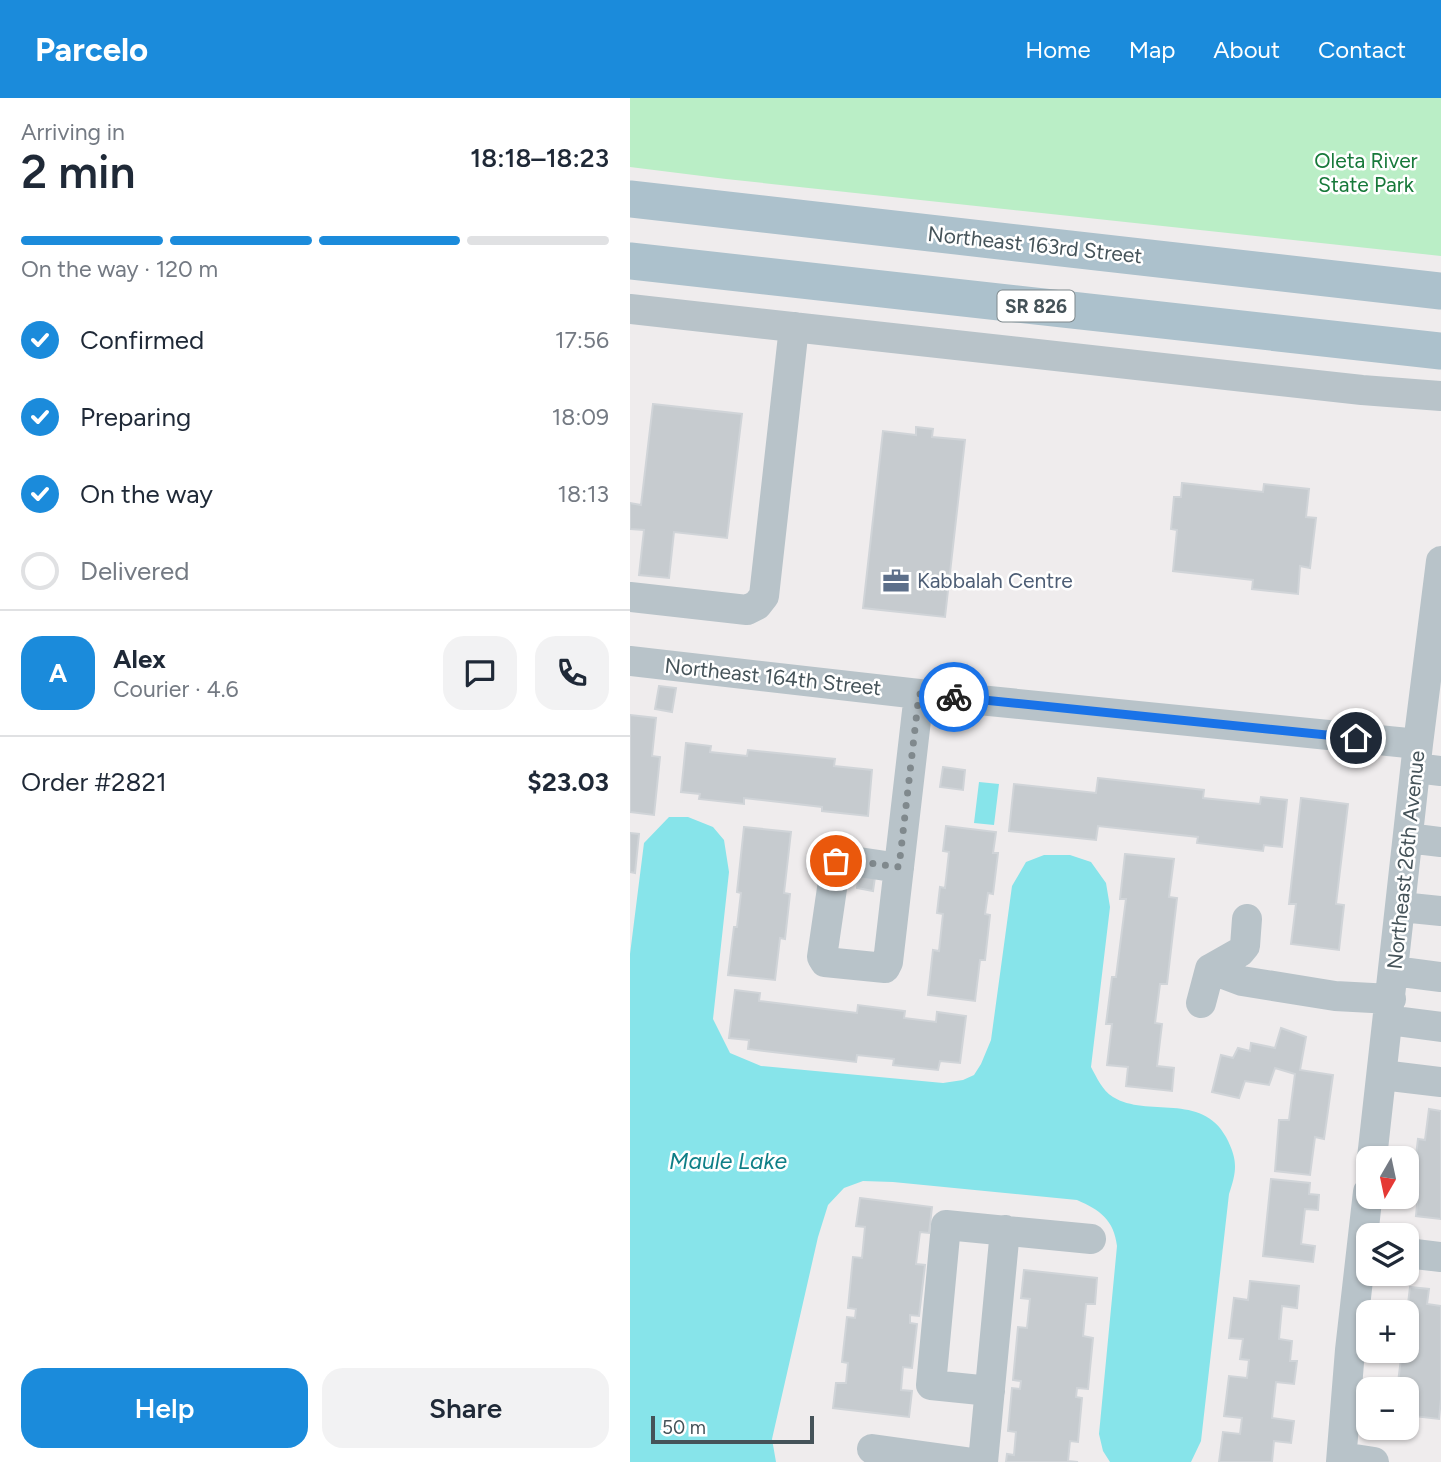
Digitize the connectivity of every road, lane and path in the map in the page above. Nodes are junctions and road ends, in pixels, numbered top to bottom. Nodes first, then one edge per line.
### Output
1 (630, 199) edge
2 (630, 261) edge
3 (1441, 291) edge
4 (630, 309) edge
5 (794, 327) junction
6 (1441, 351) edge
7 (1441, 396) edge
8 (1441, 561) edge
9 (630, 597) edge
10 (630, 661) edge
11 (919, 694) junction
12 (1425, 761) edge
13 (1408, 838) junction
14 (1441, 842) edge
15 (899, 867) junction
16 (1401, 907) junction
17 (1441, 911) edge
18 (1247, 919) dead end
19 (1210, 970) junction
20 (1441, 977) edge
21 (1391, 997) junction
22 (1201, 1003) dead end
23 (1441, 1027) edge
24 (1382, 1075) junction
25 (1441, 1082) edge
26 (1373, 1146) edge
27 (1005, 1230) junction
28 (1091, 1239) dead end
29 (1419, 1254) edge
30 (1441, 1257) edge
31 (1360, 1286) edge
32 (990, 1391) junction
33 (872, 1449) dead end
34 (1341, 1459) edge
35 (966, 1462) edge
36 (983, 1462) edge
37 (1374, 1462) edge

1 - 3 main road, Northeast 163rd Street
2 - 6 main road, SR 826
4 - 5 street
5 - 7 street
5 - 9 street
8 - 12 street, Northeast 26th Avenue
10 - 11 street, Northeast 164th Street
11 - 12 street, Northeast 164th Street
11 - 15 street
12 - 13 street, Northeast 26th Avenue
13 - 14 street
13 - 16 street, Northeast 26th Avenue
15 - 15 street
16 - 17 street
16 - 21 street, Northeast 26th Avenue
18 - 19 street
19 - 21 street
19 - 22 street
20 - 21 street
21 - 23 street
21 - 24 street, Northeast 26th Avenue
24 - 25 street
24 - 26 street, Northeast 26th Avenue
27 - 28 street
27 - 32 street
27 - 32 street
29 - 30 street
31 - 34 street
32 - 36 street
33 - 35 street
34 - 37 street

